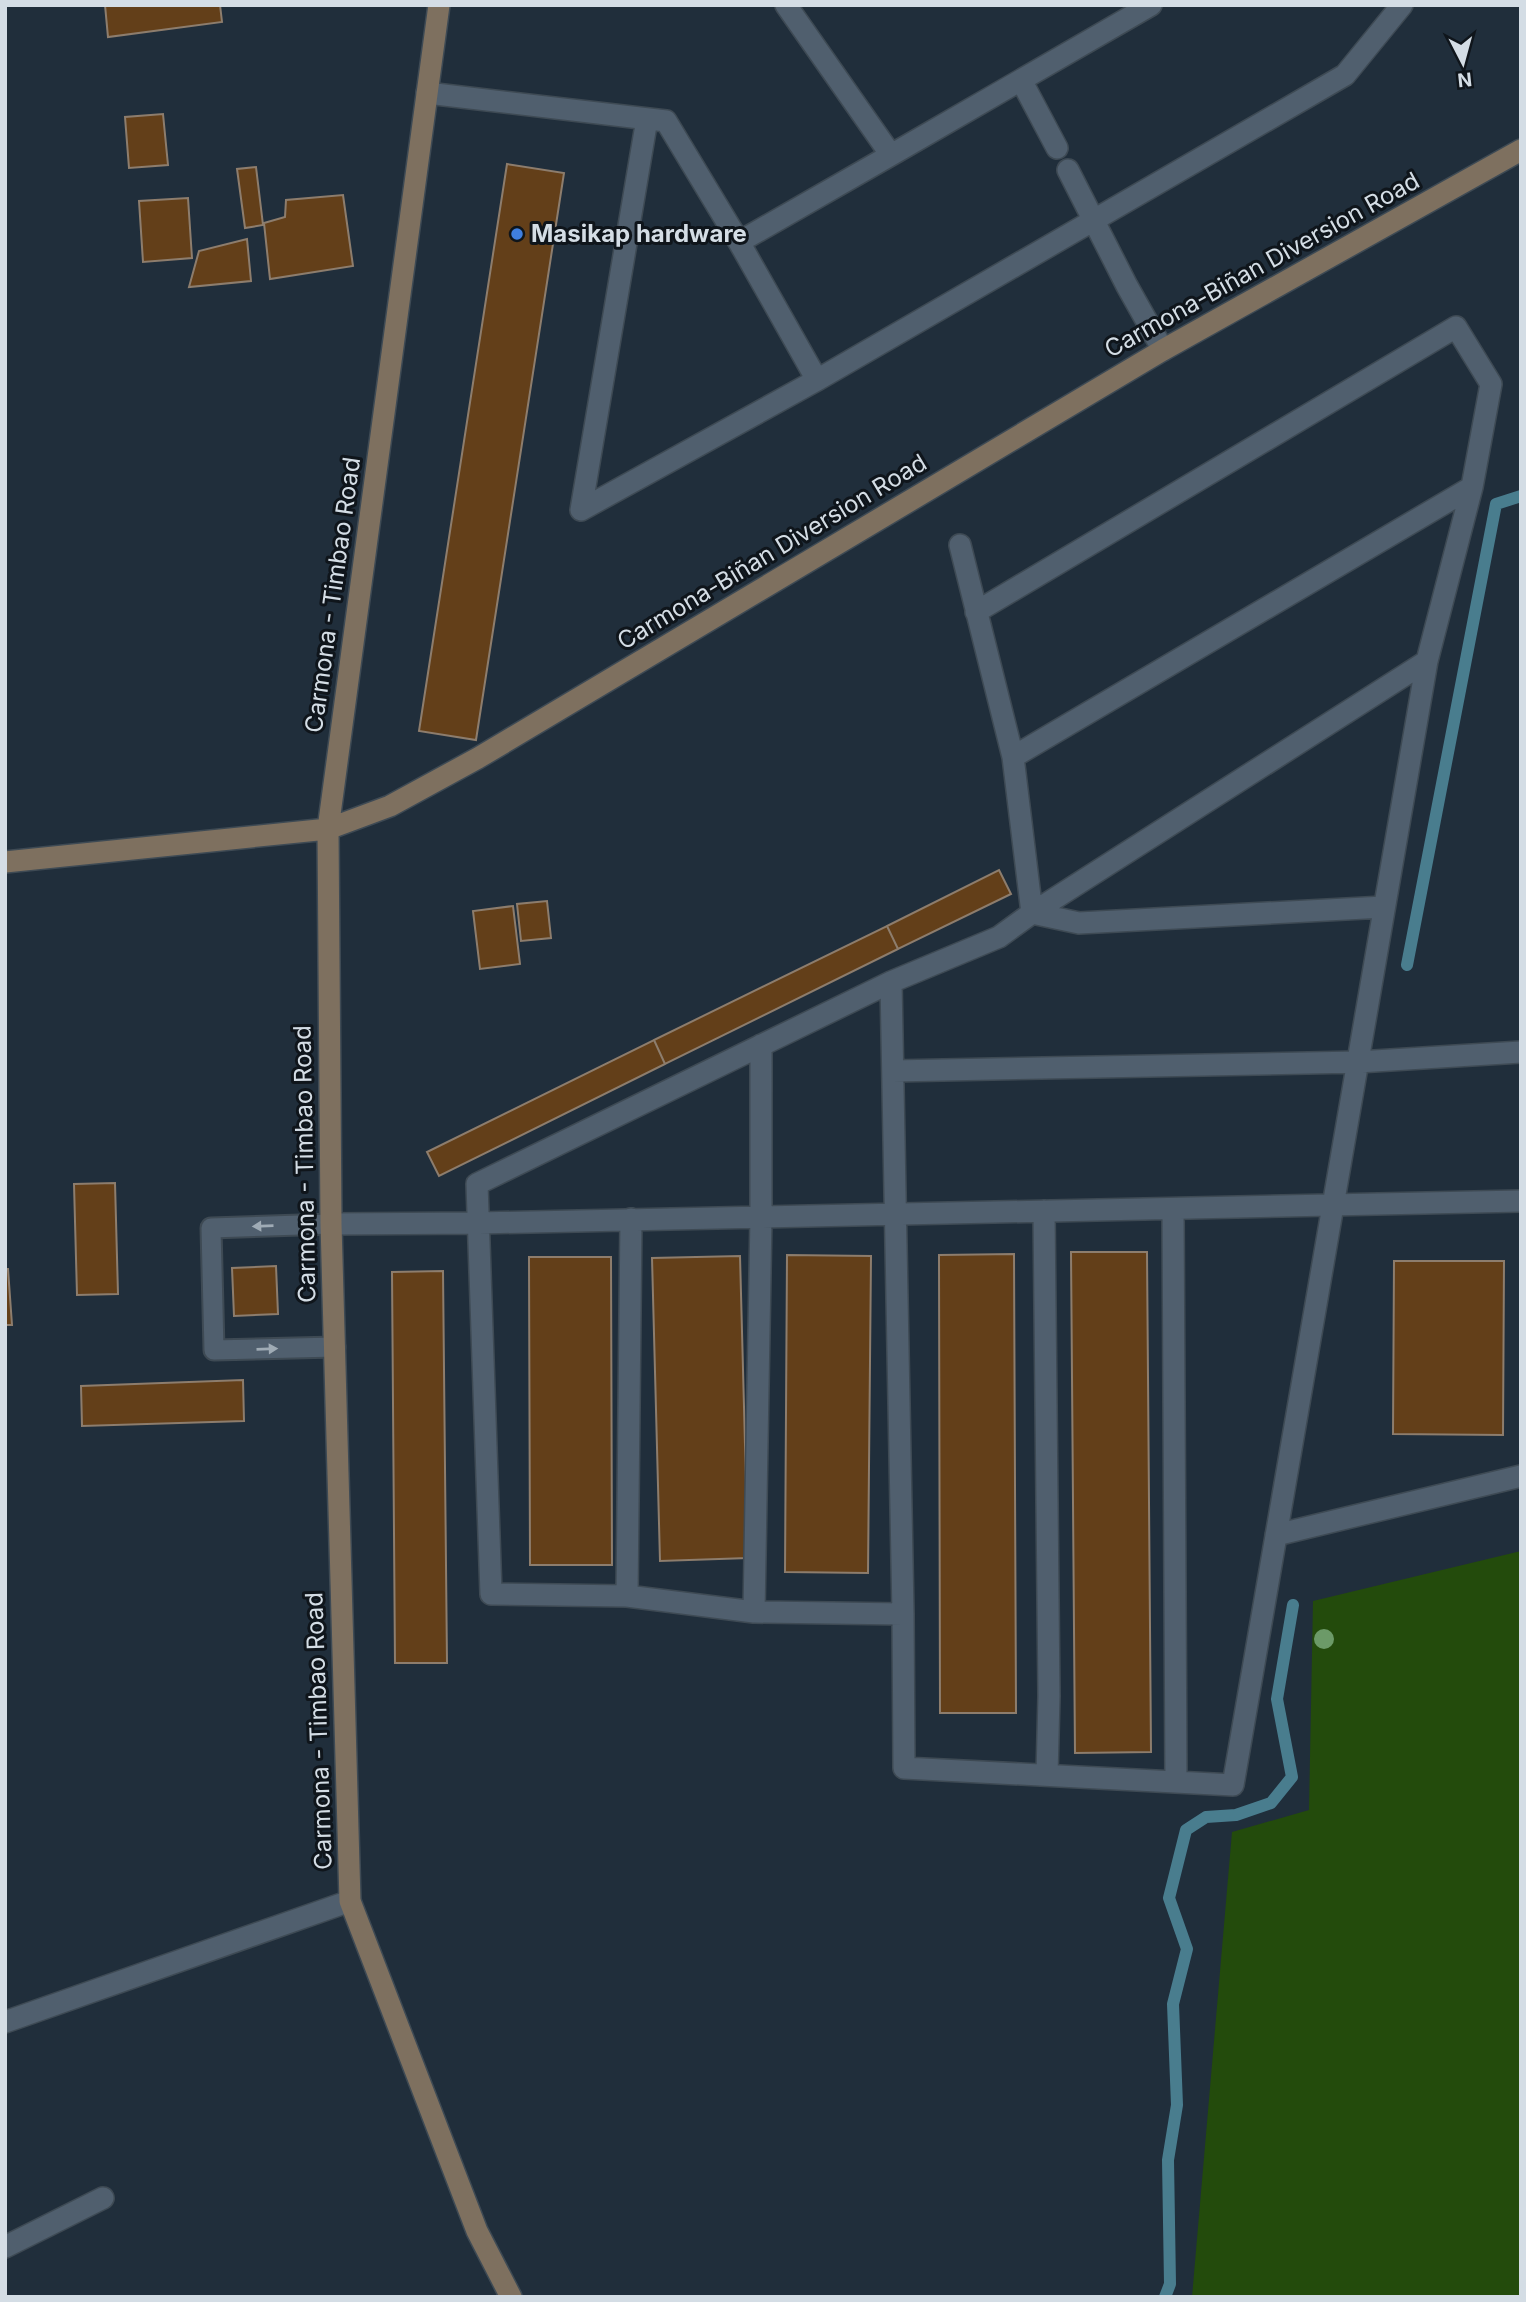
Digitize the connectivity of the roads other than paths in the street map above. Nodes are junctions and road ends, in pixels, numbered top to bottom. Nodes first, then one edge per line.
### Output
1 (439, 5) edge
2 (786, 5) edge
3 (1402, 5) edge
4 (1142, 8) edge
5 (1021, 80) junction
6 (427, 93) junction
7 (647, 119) junction
8 (1057, 148) dead end
9 (1521, 150) edge
10 (891, 155) junction
11 (1069, 170) dead end
12 (1095, 221) junction
13 (740, 242) junction
14 (1163, 350) junction
15 (817, 380) junction
16 (1472, 487) junction
17 (960, 545) dead end
18 (976, 612) junction
19 (1427, 661) junction
20 (1013, 757) junction
21 (328, 829) junction
22 (5, 862) edge
23 (1384, 907) junction
24 (1032, 913) junction
25 (891, 982) junction
26 (761, 1045) junction
27 (1521, 1052) edge
28 (1358, 1062) junction
29 (893, 1071) junction
30 (1521, 1201) edge
31 (1333, 1206) junction
32 (1173, 1209) junction
33 (1044, 1211) junction
34 (895, 1214) junction
35 (761, 1217) junction
36 (631, 1219) junction
37 (480, 1223) junction
38 (331, 1224) junction
39 (335, 1347) junction
40 (1521, 1476) edge
41 (1276, 1535) junction
42 (627, 1596) junction
43 (754, 1612) junction
44 (903, 1614) junction
45 (1047, 1775) junction
46 (1176, 1782) junction
47 (350, 1901) junction
48 (5, 2022) edge
49 (103, 2197) dead end
50 (5, 2247) edge
51 (511, 2297) edge

1 - 6 main road, Carmona - Timbao Road
2 - 10 street
3 - 12 street
4 - 5 street
5 - 8 street
5 - 10 street
6 - 7 street
6 - 21 main road, Carmona - Timbao Road
7 - 13 street
7 - 15 street
9 - 14 main road, Carmona-Biñan Diversion Road
10 - 13 street
11 - 12 street
12 - 14 street
12 - 15 street
13 - 15 street
14 - 21 main road, Carmona-Biñan Diversion Road
16 - 18 street
16 - 19 street
16 - 20 street
17 - 18 street
18 - 20 street
19 - 23 street
19 - 24 street
20 - 24 street
21 - 22 main road, Carmona-Biñan Diversion Road
21 - 38 main road, Carmona - Timbao Road
23 - 24 street
23 - 28 street
24 - 25 street
25 - 26 street
25 - 29 street
26 - 35 street
26 - 37 street
27 - 28 street
28 - 29 street
28 - 31 street
29 - 34 street
30 - 31 street
31 - 32 street
31 - 41 street
32 - 33 street
32 - 46 street
33 - 34 street
33 - 45 street
34 - 35 street
34 - 44 street
35 - 36 street
35 - 43 street
36 - 37 street
36 - 42 street
37 - 38 street
37 - 42 street
38 - 39 main road, Carmona - Timbao Road
38 -> 39 lane
39 - 47 main road, Carmona - Timbao Road
40 - 41 street
41 - 46 street
42 - 43 street
43 - 44 street
44 - 45 street
45 - 46 street
47 - 48 street
47 - 51 main road, Carmona - Timbao Road
49 - 50 street

